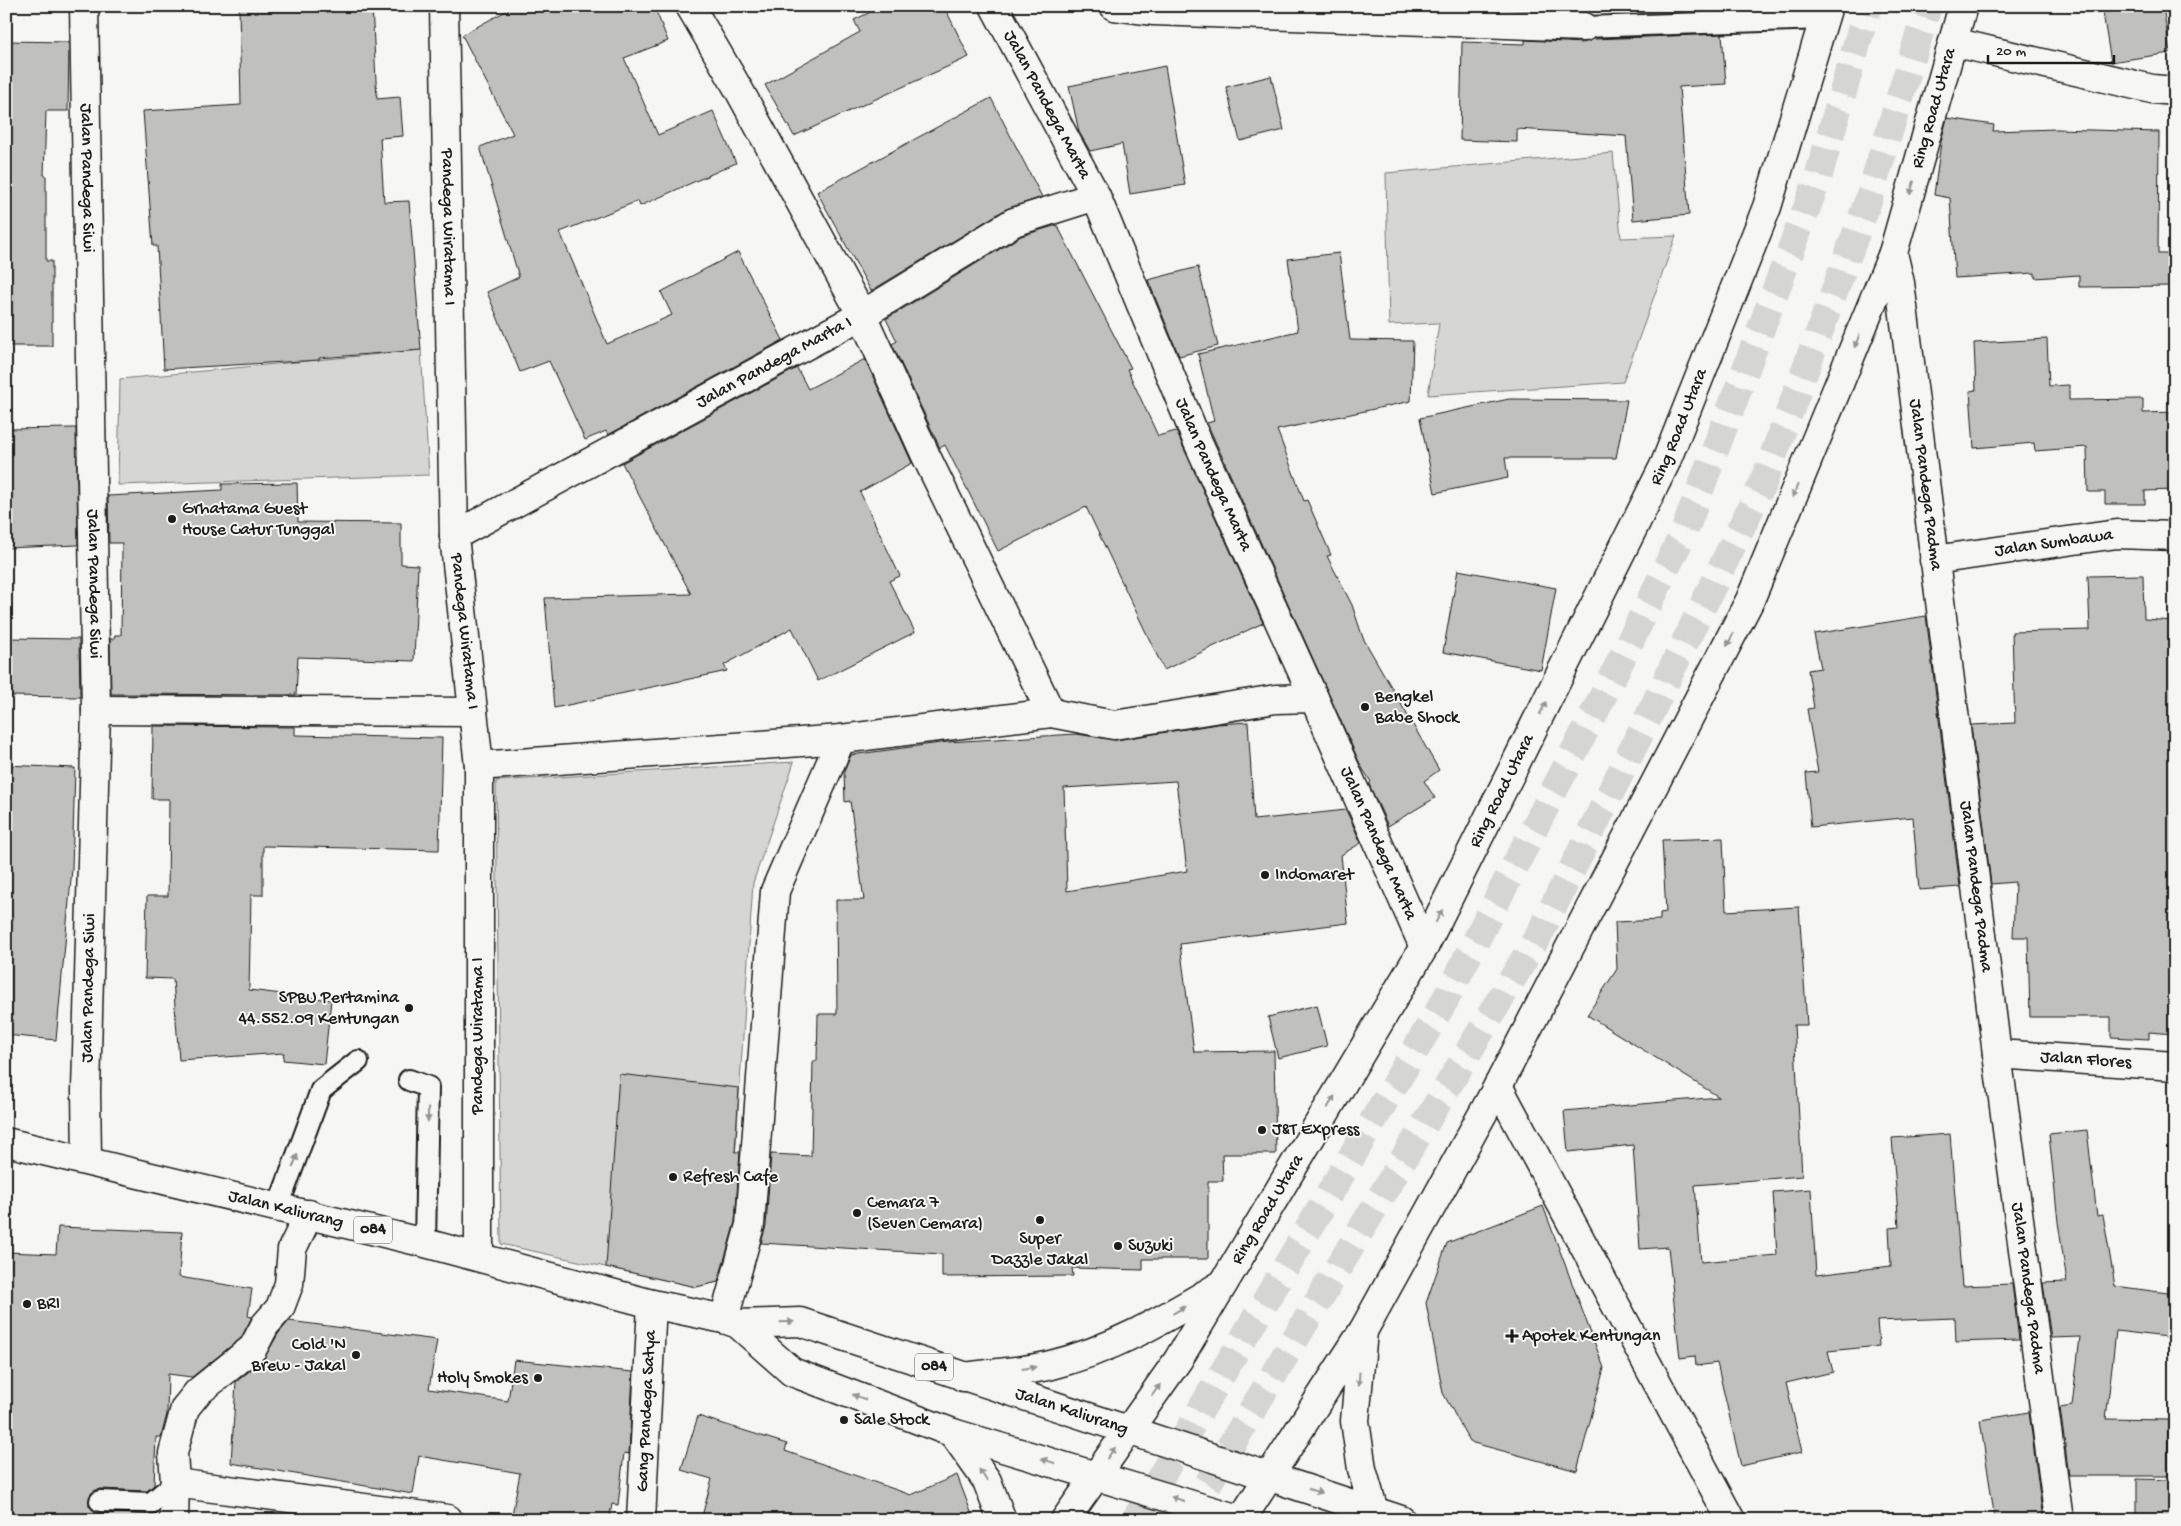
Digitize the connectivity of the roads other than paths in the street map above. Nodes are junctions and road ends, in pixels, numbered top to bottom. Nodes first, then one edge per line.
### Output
1 (84, 6) edge
2 (444, 6) edge
3 (690, 6) edge
4 (994, 6) edge
5 (1114, 6) edge
6 (1963, 6) edge
7 (1826, 12) edge
8 (1584, 27) joint
9 (1953, 42) junction
10 (2175, 91) edge
11 (1096, 196) junction
12 (1894, 253) junction
13 (862, 315) junction
14 (454, 536) junction
15 (2175, 536) edge
16 (1934, 560) junction
17 (1314, 698) junction
18 (96, 710) junction
19 (473, 712) junction
20 (1051, 714) junction
21 (840, 739) junction
22 (479, 766) junction
23 (1424, 946) junction
24 (1997, 1054) junction
25 (358, 1061) dead end
26 (2175, 1066) edge
27 (409, 1080) dead end
28 (1498, 1086) junction
29 (6, 1142) edge
30 (87, 1160) junction
31 (278, 1207) junction
32 (309, 1214) junction
33 (426, 1243) junction
34 (479, 1257) junction
35 (1223, 1284) junction
36 (652, 1304) junction
37 (731, 1322) junction
38 (1363, 1331) junction
39 (964, 1377) junction
40 (1128, 1430) junction
41 (954, 1433) junction
42 (1095, 1475) junction
43 (1268, 1476) junction
44 (175, 1483) junction
45 (100, 1501) dead end
46 (1374, 1511) junction
47 (448, 1519) edge
48 (174, 1520) edge
49 (641, 1520) edge
50 (1002, 1520) edge
51 (1065, 1520) edge
52 (1242, 1520) edge
53 (1401, 1520) edge
54 (1731, 1520) edge
55 (2059, 1520) edge

1 - 18 main road, Jalan Pandega Siwi
2 - 14 main road, Pandega Wiratama I
3 - 13 main road
4 - 11 main road, Jalan Pandega Marta
5 - 8 main road
6 - 9 main road, Ring Road Utara
7 - 8 lane
23 -> 7 main road, Ring Road Utara
9 - 10 main road
9 -> 12 main road, Ring Road Utara
11 - 13 main road, Jalan Pandega Marta I
11 - 17 main road, Jalan Pandega Marta
12 - 16 main road, Jalan Pandega Padma
12 -> 28 main road, Ring Road Utara
13 - 14 main road, Jalan Pandega Marta I
13 - 20 main road
14 - 19 main road, Pandega Wiratama I
15 - 16 main road, Jalan Sumbawa
16 - 24 main road, Jalan Pandega Padma
17 - 20 main road
17 - 23 main road, Jalan Pandega Marta
18 - 19 main road
18 - 30 main road, Jalan Pandega Siwi
19 - 22 main road, Pandega Wiratama I
20 - 21 main road
21 - 22 main road
21 - 37 main road
22 - 34 main road, Pandega Wiratama I
35 -> 23 main road, Ring Road Utara
24 - 26 main road, Jalan Flores
24 - 55 main road, Jalan Pandega Padma
31 -> 25 lane
27 -> 33 lane
28 - 38 main road, Ring Road Utara
28 - 54 main road
29 - 30 main road, Jalan Kaliurang / 084
30 - 31 main road, Jalan Kaliurang / 084
31 - 32 main road, Jalan Kaliurang / 084
32 - 33 main road, Jalan Kaliurang / 084
32 - 44 main road
33 - 34 main road, Jalan Kaliurang / 084
34 - 36 main road, Jalan Kaliurang / 084
39 -> 35 main road
40 -> 35 main road, Ring Road Utara
36 - 37 main road, Jalan Kaliurang / 084
36 - 49 main road, Gang Pandega Satya
37 -> 39 main road, Jalan Kaliurang / 084
41 -> 37 main road, Jalan Kaliurang / 084
38 - 43 main road, Ring Road Utara
38 -> 46 main road
39 - 40 main road, Jalan Kaliurang / 084
42 -> 40 main road, Ring Road Utara
40 - 43 main road, Jalan Kaliurang / 084
42 -> 41 main road, Jalan Kaliurang / 084
50 -> 41 main road
42 - 51 main road, Ring Road Utara
52 -> 42 main road, Jalan Kaliurang / 084
43 -> 46 main road, Jalan Kaliurang / 084
43 - 52 main road, Ring Road Utara
44 - 45 lane
44 - 47 main road
44 - 48 main road
46 - 53 main road, Jalan Kaliurang / 084

